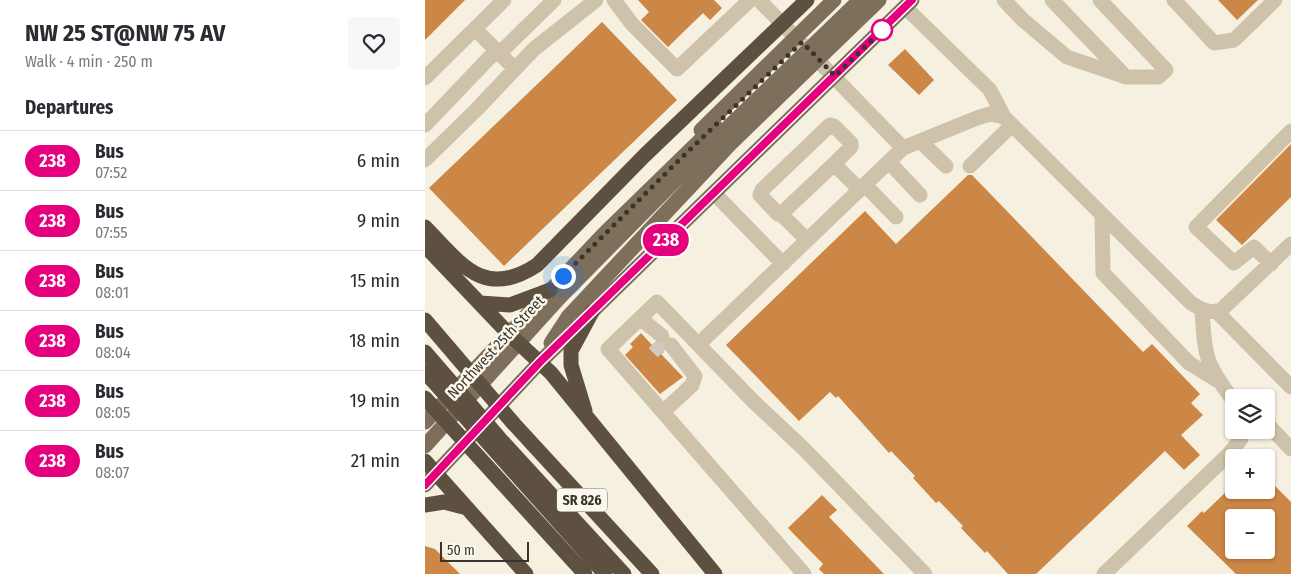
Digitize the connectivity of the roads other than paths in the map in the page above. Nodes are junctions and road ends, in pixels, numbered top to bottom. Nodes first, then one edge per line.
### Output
1 (504, 0) edge
2 (554, 0) edge
3 (596, 0) edge
4 (614, 0) edge
5 (750, 0) edge
6 (759, 0) edge
7 (807, 0) edge
8 (834, 0) edge
9 (845, 0) edge
10 (860, 0) edge
11 (879, 0) edge
12 (1004, 0) edge
13 (1052, 0) edge
14 (1100, 0) edge
15 (1174, 0) edge
16 (1275, 0) edge
17 (909, 4) edge
18 (475, 29) junction
19 (802, 42) junction
20 (497, 52) junction
21 (515, 69) junction
22 (835, 76) junction
23 (425, 78) edge
24 (1126, 78) junction
25 (1008, 122) junction
26 (425, 125) edge
27 (1291, 131) edge
28 (920, 141) junction
29 (903, 148) junction
30 (425, 160) edge
31 (889, 162) junction
32 (833, 164) junction
33 (946, 166) dead end
34 (970, 166) dead end
35 (862, 188) junction
36 (714, 193) junction
37 (920, 195) dead end
38 (781, 214) junction
39 (1102, 215) junction
40 (896, 218) dead end
41 (425, 227) edge
42 (807, 240) junction
43 (1291, 244) edge
44 (425, 246) edge
45 (783, 264) junction
46 (1271, 264) junction
47 (553, 290) junction
48 (480, 303) junction
49 (1209, 311) junction
50 (592, 312) junction
51 (425, 320) edge
52 (508, 333) junction
53 (662, 340) junction
54 (700, 343) junction
55 (425, 352) edge
56 (540, 362) junction
57 (431, 372) edge
58 (1218, 381) junction
59 (1291, 387) edge
60 (1225, 390) edge
61 (425, 398) edge
62 (663, 412) junction
63 (587, 418) junction
64 (425, 420) edge
65 (1275, 432) edge
66 (1241, 439) edge
67 (496, 444) junction
68 (425, 446) edge
69 (1291, 449) edge
70 (425, 461) edge
71 (436, 473) junction
72 (425, 485) edge
73 (425, 505) edge
74 (467, 508) junction
75 (526, 574) edge
76 (585, 574) edge
77 (605, 574) edge
78 (624, 574) edge
79 (652, 574) edge
80 (715, 574) edge
81 (804, 574) edge
82 (925, 574) edge
83 (1104, 574) edge

1 - 18 street
2 - 20 street
3 - 21 street
4 - 5 street
6 - 19 street
7 - 41 highway
8 - 47 main road
9 - 19 main road, Northwest 25th Street
10 - 47 main road
11 - 56 main road
12 - 24 street
13 - 24 street
14 - 24 street
15 - 16 street
17 - 22 main road
17 - 25 street
18 - 20 street
18 - 23 street
19 - 22 street
19 - 47 main road, Northwest 25th Street
20 - 21 street
20 - 26 street
21 - 30 street
22 - 29 street
22 - 36 main road
25 - 28 street
25 - 34 street
25 - 39 street
27 - 46 street
28 - 29 street
28 - 33 street
29 - 31 street
31 - 35 street
31 - 37 street
32 - 35 street
32 - 38 street
32 - 38 street
35 - 40 street
35 - 42 street
36 - 45 street
36 - 50 main road
38 - 42 street
39 - 49 street
39 - 58 street
42 - 45 street
43 - 46 street
44 - 48 highway
45 - 54 street
46 - 49 street
47 - 48 highway
47 - 52 main road, Northwest 25th Street
47 - 64 main road
47 - 68 main road
48 - 52 highway
49 - 58 street
49 - 59 street
50 - 56 main road
50 - 63 highway
51 - 79 highway, SR 826
52 - 56 highway
52 - 64 main road, Northwest 25th Street
53 - 54 street
53 - 62 street
53 - 62 street
54 - 82 street
55 - 57 highway
56 - 63 highway
56 - 71 main road
57 - 67 highway
58 - 60 street
61 - 76 highway, SR 826
62 - 81 street
63 - 80 highway
65 - 69 street
66 - 83 street
67 - 77 highway
67 - 78 highway
70 - 71 highway
71 - 72 main road
71 - 74 highway
73 - 74 highway
74 - 75 highway

